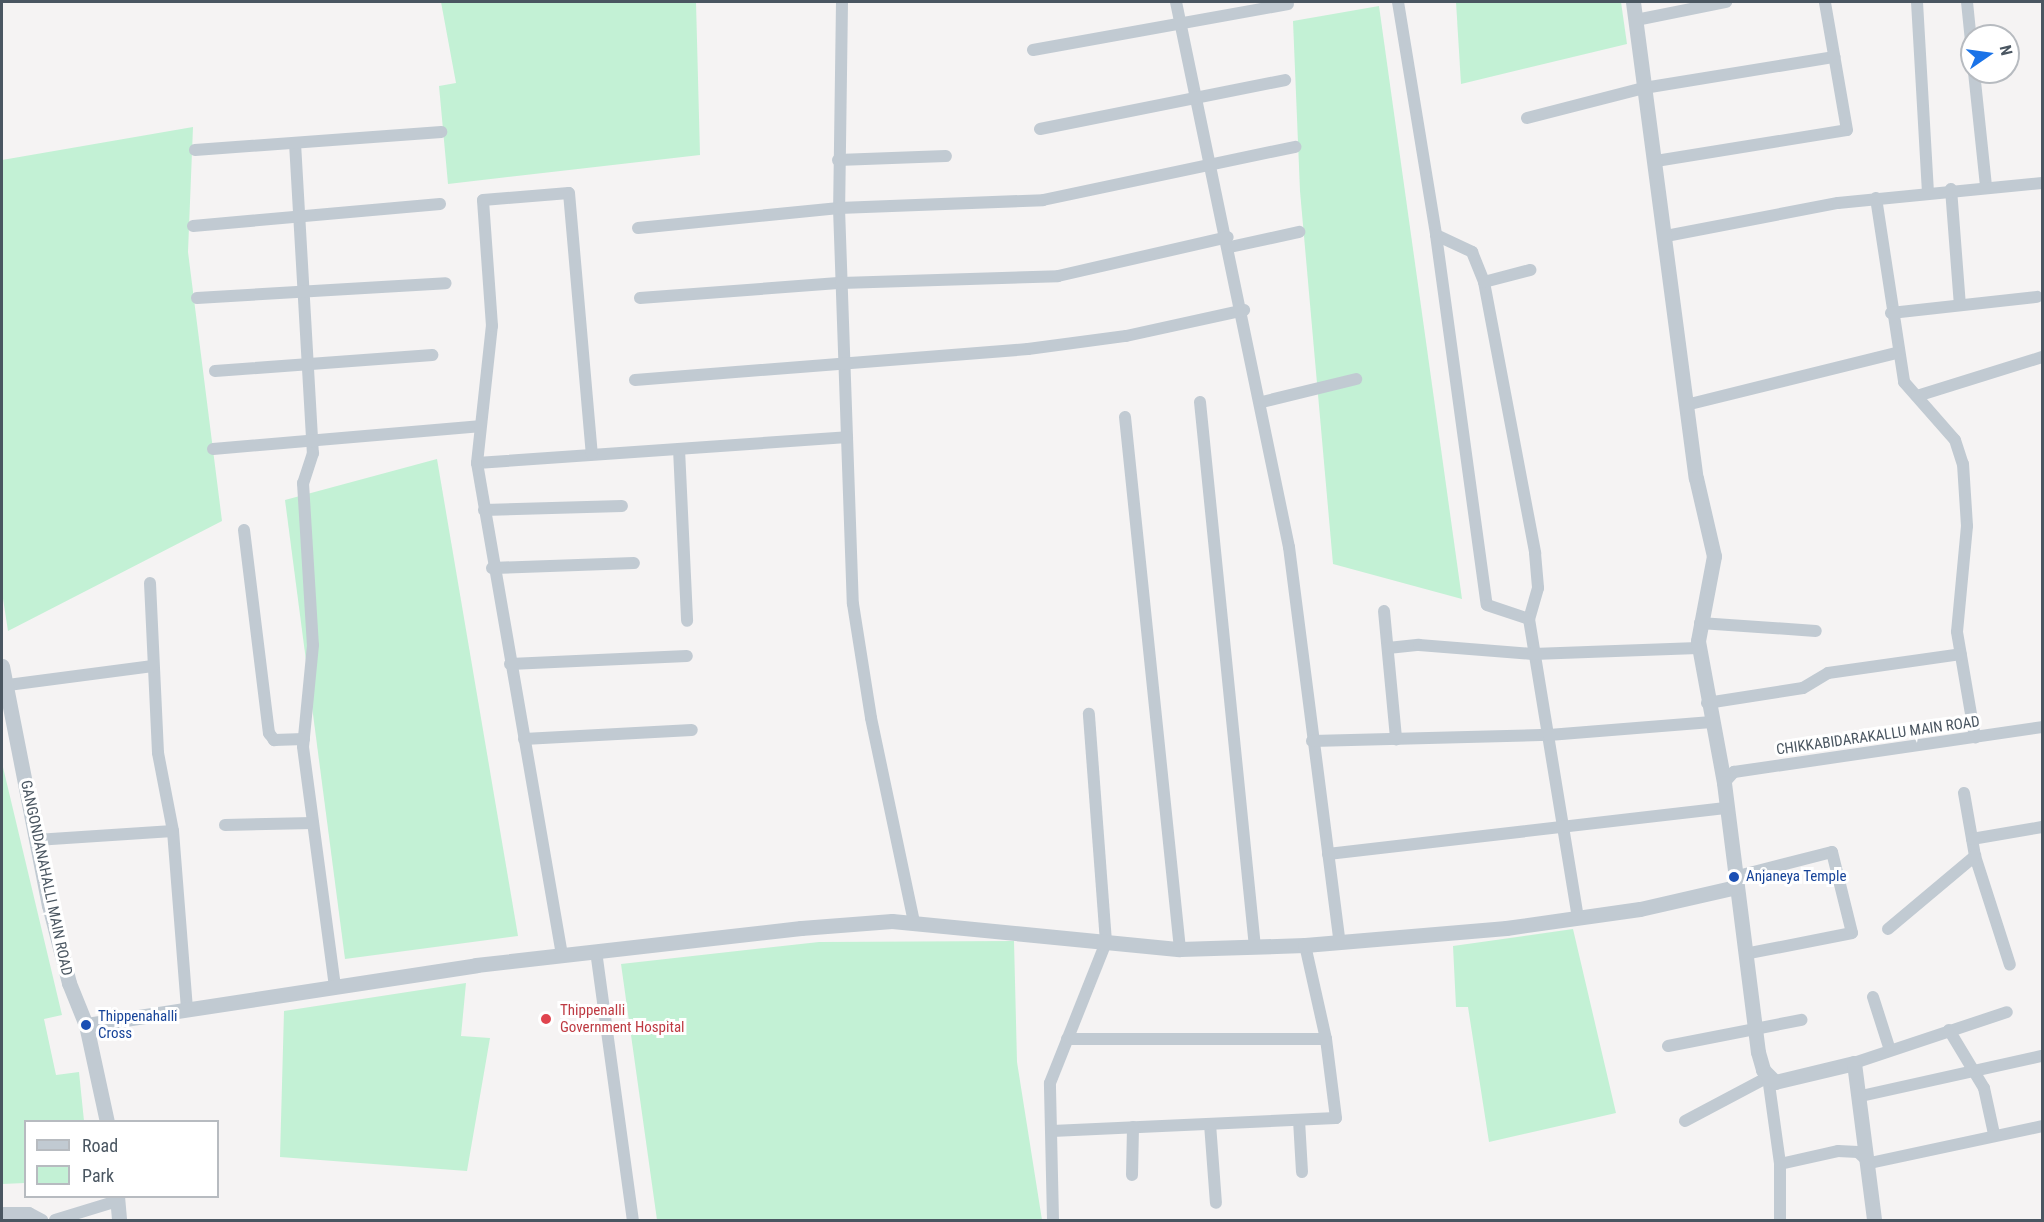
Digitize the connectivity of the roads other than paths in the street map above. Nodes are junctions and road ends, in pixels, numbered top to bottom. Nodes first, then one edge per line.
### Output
1 (842, 2) edge
2 (1176, 2) edge
3 (1398, 2) edge
4 (1633, 2) edge
5 (1726, 2) edge
6 (1825, 2) edge
7 (1917, 2) edge
8 (1967, 2) edge
9 (1288, 4) dead end
10 (1636, 20) junction
11 (1969, 24) edge
12 (1182, 26) junction
13 (1033, 51) dead end
14 (1834, 57) junction
15 (1285, 80) dead end
16 (1975, 84) edge
17 (1644, 88) junction
18 (1197, 95) junction
19 (1527, 118) dead end
20 (1040, 129) dead end
21 (441, 132) dead end
22 (295, 143) junction
23 (1295, 147) dead end
24 (195, 150) dead end
25 (946, 156) dead end
26 (838, 160) junction
27 (1656, 160) junction
28 (1212, 165) junction
29 (2043, 183) edge
30 (1986, 187) junction
31 (1952, 189) junction
32 (1928, 191) junction
33 (1876, 198) junction
34 (440, 204) dead end
35 (839, 208) junction
36 (298, 219) junction
37 (193, 226) dead end
38 (638, 228) dead end
39 (1299, 232) dead end
40 (1436, 235) junction
41 (1666, 236) junction
42 (1229, 242) junction
43 (1530, 270) dead end
44 (1484, 282) junction
45 (446, 283) dead end
46 (841, 283) junction
47 (302, 293) junction
48 (2037, 297) dead end
49 (197, 298) dead end
50 (640, 298) dead end
51 (1960, 305) junction
52 (1244, 310) junction
53 (1891, 313) junction
54 (1896, 353) junction
55 (432, 355) dead end
56 (2043, 357) edge
57 (306, 363) junction
58 (844, 364) junction
59 (215, 371) dead end
60 (1356, 379) dead end
61 (635, 380) dead end
62 (1917, 396) junction
63 (1200, 402) dead end
64 (1262, 402) junction
65 (1686, 405) junction
66 (1125, 417) dead end
67 (479, 426) junction
68 (847, 437) junction
69 (312, 441) junction
70 (679, 449) junction
71 (213, 450) dead end
72 (592, 453) junction
73 (477, 464) junction
74 (622, 506) dead end
75 (484, 510) junction
76 (244, 530) dead end
77 (634, 562) dead end
78 (492, 568) junction
79 (150, 583) dead end
80 (1384, 611) dead end
81 (1529, 619) junction
82 (687, 621) dead end
83 (1700, 623) junction
84 (1816, 631) dead end
85 (1388, 648) junction
86 (1698, 648) junction
87 (1533, 654) junction
88 (1961, 654) junction
89 (687, 656) dead end
90 (510, 664) junction
91 (2, 666) edge
92 (153, 666) junction
93 (8, 686) junction
94 (1707, 703) junction
95 (1089, 714) dead end
96 (1711, 722) junction
97 (2043, 727) edge
98 (692, 730) dead end
99 (1549, 735) junction
100 (1976, 737) junction
101 (524, 738) junction
102 (304, 739) junction
103 (1396, 739) junction
104 (1312, 741) junction
105 (1724, 783) junction
106 (1964, 793) dead end
107 (1725, 808) junction
108 (313, 823) junction
109 (225, 825) dead end
110 (1564, 826) junction
111 (2043, 827) edge
112 (173, 831) junction
113 (1972, 839) junction
114 (36, 840) junction
115 (1328, 854) junction
116 (1976, 856) junction
117 (1735, 882) junction
118 (1578, 918) junction
119 (914, 922) junction
120 (1888, 929) dead end
121 (1106, 942) junction
122 (1340, 943) junction
123 (1305, 945) junction
124 (1255, 947) junction
125 (1180, 949) junction
126 (596, 951) junction
127 (1745, 954) junction
128 (562, 955) junction
129 (2010, 965) dead end
130 (335, 986) junction
131 (1873, 997) dead end
132 (187, 1010) junction
133 (2007, 1012) dead end
134 (1801, 1020) dead end
135 (86, 1025) junction
136 (1755, 1026) junction
137 (1949, 1030) junction
138 (1067, 1039) junction
139 (1326, 1039) junction
140 (1668, 1046) dead end
141 (1889, 1047) junction
142 (2043, 1056) edge
143 (1854, 1063) junction
144 (1969, 1070) junction
145 (1768, 1077) junction
146 (1861, 1096) junction
147 (107, 1120) edge
148 (1299, 1120) junction
149 (1685, 1122) dead end
150 (1210, 1124) junction
151 (2043, 1126) edge
152 (1132, 1127) junction
153 (1052, 1131) junction
154 (1994, 1134) junction
155 (1870, 1163) junction
156 (1780, 1164) junction
157 (1302, 1172) dead end
158 (1132, 1175) dead end
159 (117, 1199) edge
160 (1216, 1203) dead end
161 (2, 1213) edge
162 (42, 1221) edge
163 (55, 1221) edge
164 (118, 1221) edge
165 (633, 1221) edge
166 (1053, 1221) edge
167 (1780, 1221) edge
168 (1874, 1221) edge

1 - 26 street
2 - 12 street
3 - 40 street
4 - 10 street
5 - 10 street
6 - 14 street
7 - 32 street
8 - 11 street
9 - 12 street
10 - 17 street
12 - 13 street
12 - 18 street
14 - 17 street
14 - 27 street
15 - 18 street
16 - 30 street
17 - 19 street
17 - 27 street
18 - 20 street
18 - 28 street
21 - 22 street
22 - 24 street
22 - 36 street
23 - 28 street
25 - 26 street
26 - 35 street
27 - 41 street
28 - 35 street
28 - 42 street
29 - 30 street
30 - 31 street
31 - 32 street
31 - 51 street
32 - 33 street
33 - 41 street
33 - 53 street
34 - 36 street
35 - 38 street
35 - 46 street
36 - 37 street
36 - 47 street
39 - 42 street
40 - 44 street
40 - 81 street
41 - 65 street
42 - 46 street
42 - 52 street
43 - 44 street
44 - 81 street
45 - 47 street
46 - 50 street
46 - 58 street
47 - 49 street
47 - 57 street
48 - 51 street
51 - 53 street
52 - 58 street
52 - 64 street
53 - 54 street
54 - 62 street
54 - 65 street
55 - 57 street
56 - 62 street
57 - 59 street
57 - 69 street
58 - 61 street
58 - 68 street
60 - 64 street
62 - 88 street
63 - 124 street
64 - 104 street
65 - 83 street
66 - 125 street
67 - 69 street
67 - 72 street
67 - 73 street
68 - 70 street
68 - 119 street
69 - 71 street
69 - 102 street
70 - 72 street
70 - 82 street
72 - 73 street
73 - 75 street
74 - 75 street
75 - 78 street
76 - 102 street
77 - 78 street
78 - 90 street
79 - 92 street
80 - 85 street
81 - 87 street
83 - 84 street
83 - 86 street
85 - 87 street
85 - 103 street
86 - 87 street
86 - 94 street
87 - 99 street
88 - 94 street
88 - 100 street
89 - 90 street
90 - 101 street
91 - 93 street, GANGONDANAHALLI MAIN ROAD
92 - 93 street
92 - 112 street
93 - 114 street, GANGONDANAHALLI MAIN ROAD
94 - 96 street
95 - 121 street
96 - 99 street
96 - 105 street
97 - 100 street, CHIKKABIDARAKALLU MAIN ROAD
98 - 101 street
99 - 103 street
99 - 110 street
100 - 105 street, CHIKKABIDARAKALLU MAIN ROAD
101 - 128 street
102 - 108 street
103 - 104 street
104 - 115 street
105 - 107 street
106 - 113 street
107 - 110 street
107 - 117 street
108 - 109 street
108 - 130 street
110 - 115 street
110 - 118 street
111 - 113 street
112 - 114 street
112 - 132 street
113 - 116 street
114 - 135 street, GANGONDANAHALLI MAIN ROAD
115 - 122 street
116 - 120 street
116 - 129 street
117 - 118 street
117 - 127 street
117 - 127 street
118 - 122 street
119 - 121 street
119 - 126 street
121 - 125 street
121 - 138 street
122 - 123 street
123 - 124 street
123 - 139 street
124 - 125 street
126 - 128 street
126 - 165 street
127 - 136 street
128 - 130 street
130 - 132 street
131 - 141 street
132 - 135 street
133 - 137 street
134 - 136 street
135 - 147 street, GANGONDANAHALLI MAIN ROAD
136 - 140 street
136 - 145 street
137 - 141 street
137 - 144 street
138 - 139 street
138 - 153 street
139 - 148 street
141 - 143 street
142 - 144 street
143 - 145 street
143 - 146 street
144 - 146 street
144 - 154 street
145 - 149 street
145 - 156 street
146 - 155 street
148 - 150 street
148 - 157 street
150 - 152 street
150 - 160 street
151 - 154 street
152 - 153 street
152 - 158 street
153 - 166 street
154 - 155 street
155 - 156 street
155 - 168 street
156 - 167 street
159 - 163 street
159 - 164 street
161 - 162 street

